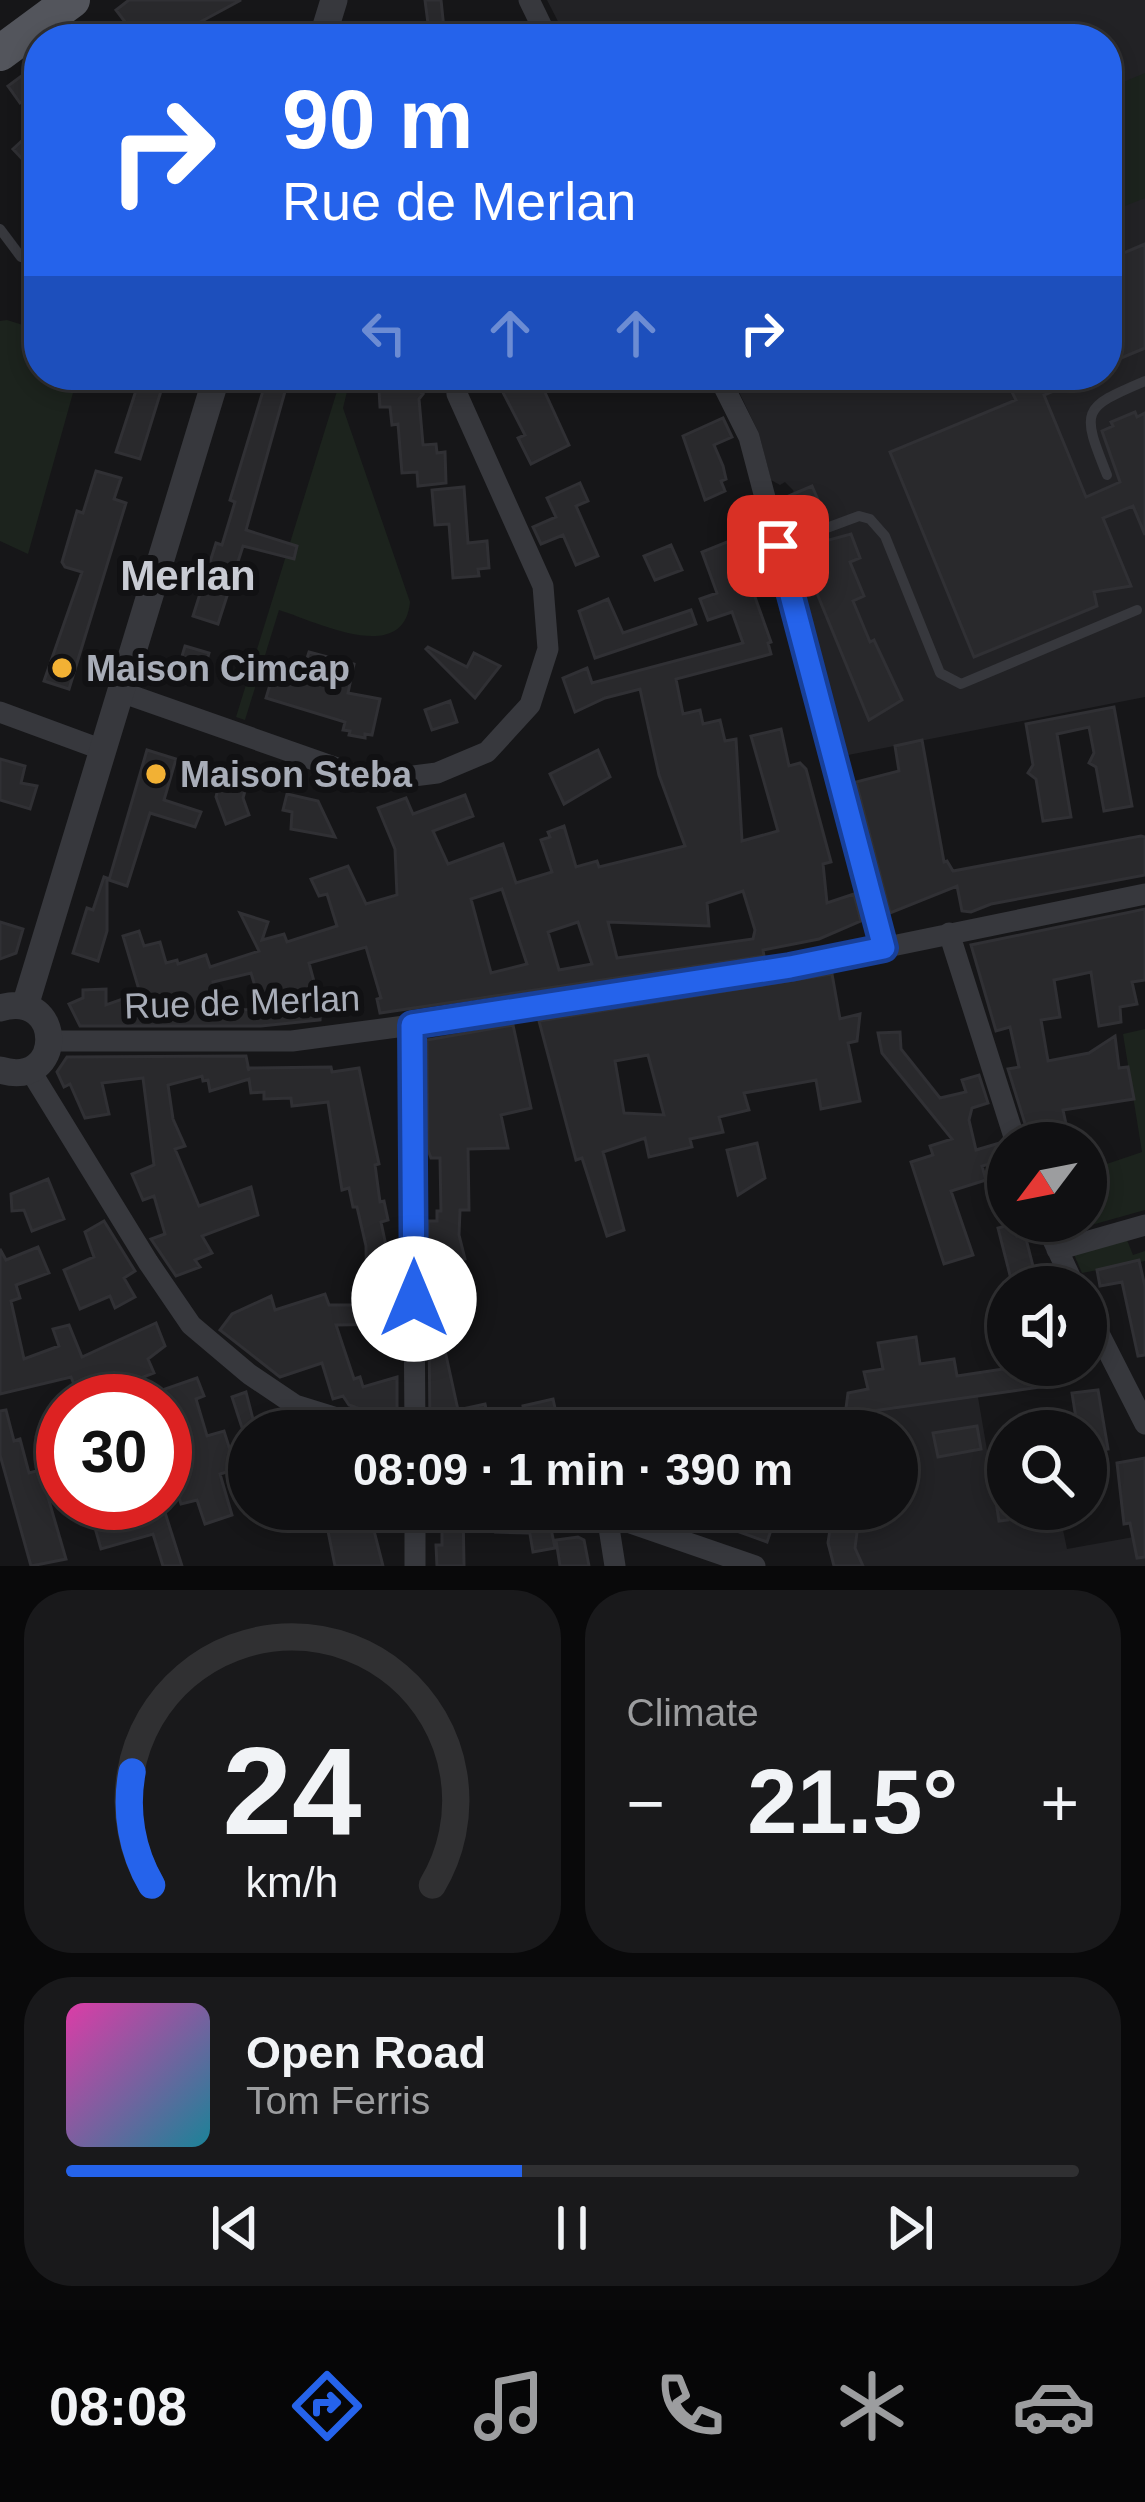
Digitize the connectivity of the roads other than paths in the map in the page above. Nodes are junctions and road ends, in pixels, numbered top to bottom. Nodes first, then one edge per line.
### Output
1 (72, 0) edge
2 (39, 24) edge
3 (0, 229) edge
4 (21, 257) dead end
5 (1145, 381) edge
6 (212, 390) edge
7 (457, 390) edge
8 (726, 390) edge
9 (1107, 475) dead end
10 (778, 546) junction
11 (1137, 610) dead end
12 (121, 692) junction
13 (0, 712) edge
14 (103, 750) junction
15 (1145, 894) edge
16 (949, 933) junction
17 (884, 948) junction
18 (12, 1007) edge
19 (412, 1025) junction
20 (49, 1041) junction
21 (12, 1071) edge
22 (0, 1102) edge
23 (1009, 1122) edge
24 (1145, 1225) edge
25 (1053, 1242) edge
26 (1057, 1250) junction
27 (1065, 1266) edge
28 (1107, 1349) edge
29 (311, 1410) edge
30 (415, 1410) edge
31 (1145, 1424) edge
32 (415, 1530) edge
33 (604, 1530) edge
34 (653, 1530) edge
35 (665, 1530) edge
36 (662, 1533) junction
37 (415, 1566) edge
38 (615, 1566) edge
39 (755, 1566) edge

1 - 2 main road
3 - 4 lane
5 - 9 lane
6 - 12 street
7 - 12 street
8 - 10 street
10 - 11 lane
10 - 17 street
12 - 14 street
13 - 14 street
14 - 18 street
15 - 16 street, Rue de Merlan
16 - 17 street, Rue de Merlan
16 - 23 street
17 - 19 street, Rue de Merlan
18 - 20 street
19 - 20 street, Rue de Merlan
19 - 30 street
20 - 21 street
21 - 22 street
21 - 29 street
24 - 26 street
25 - 26 street
26 - 27 street
28 - 31 street
32 - 37 street
33 - 38 street
34 - 36 street
35 - 36 street
36 - 39 street

